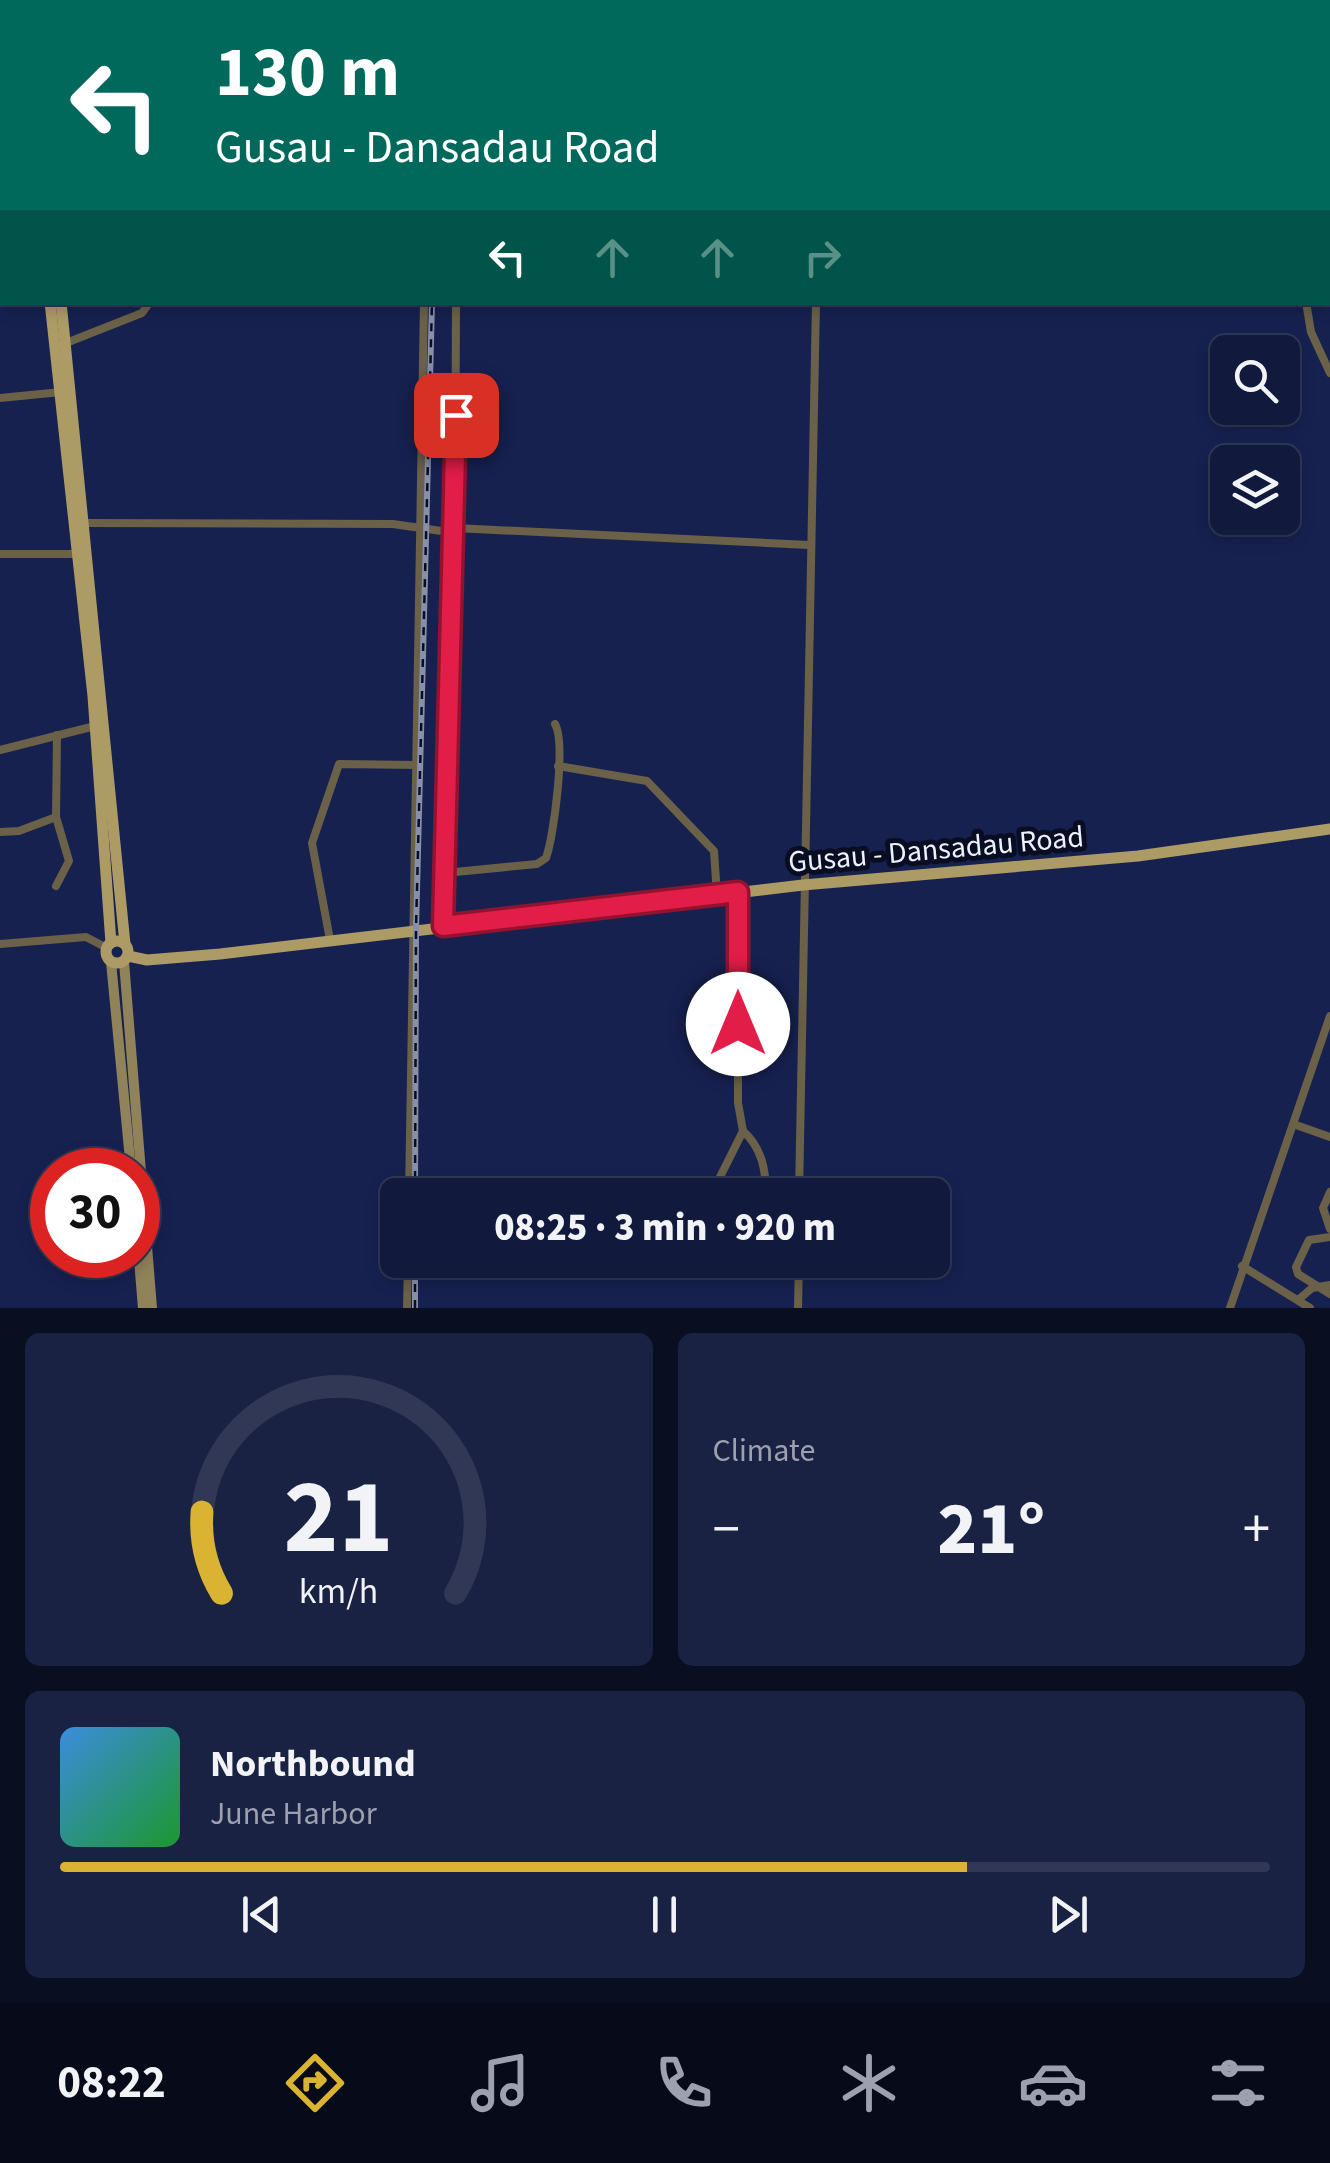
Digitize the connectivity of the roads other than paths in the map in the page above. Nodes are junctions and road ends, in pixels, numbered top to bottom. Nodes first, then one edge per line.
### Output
1 (50, 305) edge
2 (61, 305) edge
3 (148, 305) edge
4 (424, 305) edge
5 (456, 305) edge
6 (816, 305) edge
7 (1306, 305) edge
8 (66, 343) junction
9 (1330, 374) edge
10 (61, 392) junction
11 (0, 398) edge
12 (84, 523) junction
13 (420, 530) junction
14 (455, 530) junction
15 (809, 544) junction
16 (0, 554) edge
17 (78, 554) junction
18 (555, 724) dead end
19 (95, 726) junction
20 (57, 736) junction
21 (0, 750) edge
22 (417, 765) junction
23 (558, 766) junction
24 (56, 816) junction
25 (1330, 829) edge
26 (0, 832) edge
27 (446, 872) junction
28 (803, 885) junction
29 (56, 886) dead end
30 (738, 892) junction
31 (718, 895) junction
32 (443, 926) junction
33 (412, 930) junction
34 (330, 940) junction
35 (0, 944) edge
36 (118, 952) junction
37 (1330, 1016) edge
38 (1296, 1125) junction
39 (743, 1131) junction
40 (1330, 1137) edge
41 (130, 1148) edge
42 (137, 1148) edge
43 (408, 1178) edge
44 (720, 1178) edge
45 (764, 1178) edge
46 (799, 1178) edge
47 (1330, 1192) edge
48 (1330, 1229) edge
49 (1330, 1238) edge
50 (1242, 1266) junction
51 (142, 1278) edge
52 (146, 1278) edge
53 (408, 1278) edge
54 (799, 1278) edge
55 (1330, 1285) edge
56 (1319, 1287) junction
57 (1330, 1294) edge
58 (1298, 1300) junction
59 (407, 1306) edge
60 (143, 1308) edge
61 (152, 1308) edge
62 (798, 1308) edge
63 (1230, 1308) edge
64 (1310, 1308) edge

1 - 10 main road
2 - 8 main road
3 - 8 street
4 - 13 street
5 - 14 street
6 - 15 street
7 - 9 street
8 - 12 main road
10 - 11 street
10 - 17 main road
12 - 13 street
12 - 36 main road
13 - 14 street
13 - 22 street
14 - 15 street
14 - 27 street
15 - 28 street
16 - 17 street
17 - 19 main road
18 - 23 street
19 - 20 street
19 - 36 main road
20 - 21 street
20 - 24 street
22 - 33 street
22 - 34 street
23 - 27 street
23 - 31 street
24 - 26 street
24 - 29 street
25 - 28 main road, Gusau - Dansadau Road
27 - 32 street
28 - 30 main road, Gusau - Dansadau Road
28 - 46 street
30 - 31 main road, Gusau - Dansadau Road
30 - 39 street
31 - 32 main road, Gusau - Dansadau Road
32 - 33 main road, Gusau - Dansadau Road
33 - 34 main road, Gusau - Dansadau Road
33 - 43 street
34 - 36 main road, Gusau - Dansadau Road
35 - 36 street
36 - 41 main road
36 - 42 main road
37 - 38 street
38 - 40 street
38 - 50 street
39 - 44 street
39 - 45 street
47 - 48 street
49 - 56 street
50 - 58 street
50 - 63 street
51 - 60 main road
52 - 61 main road
53 - 59 street
54 - 62 street
55 - 56 street
56 - 57 street
56 - 58 street
58 - 64 street

